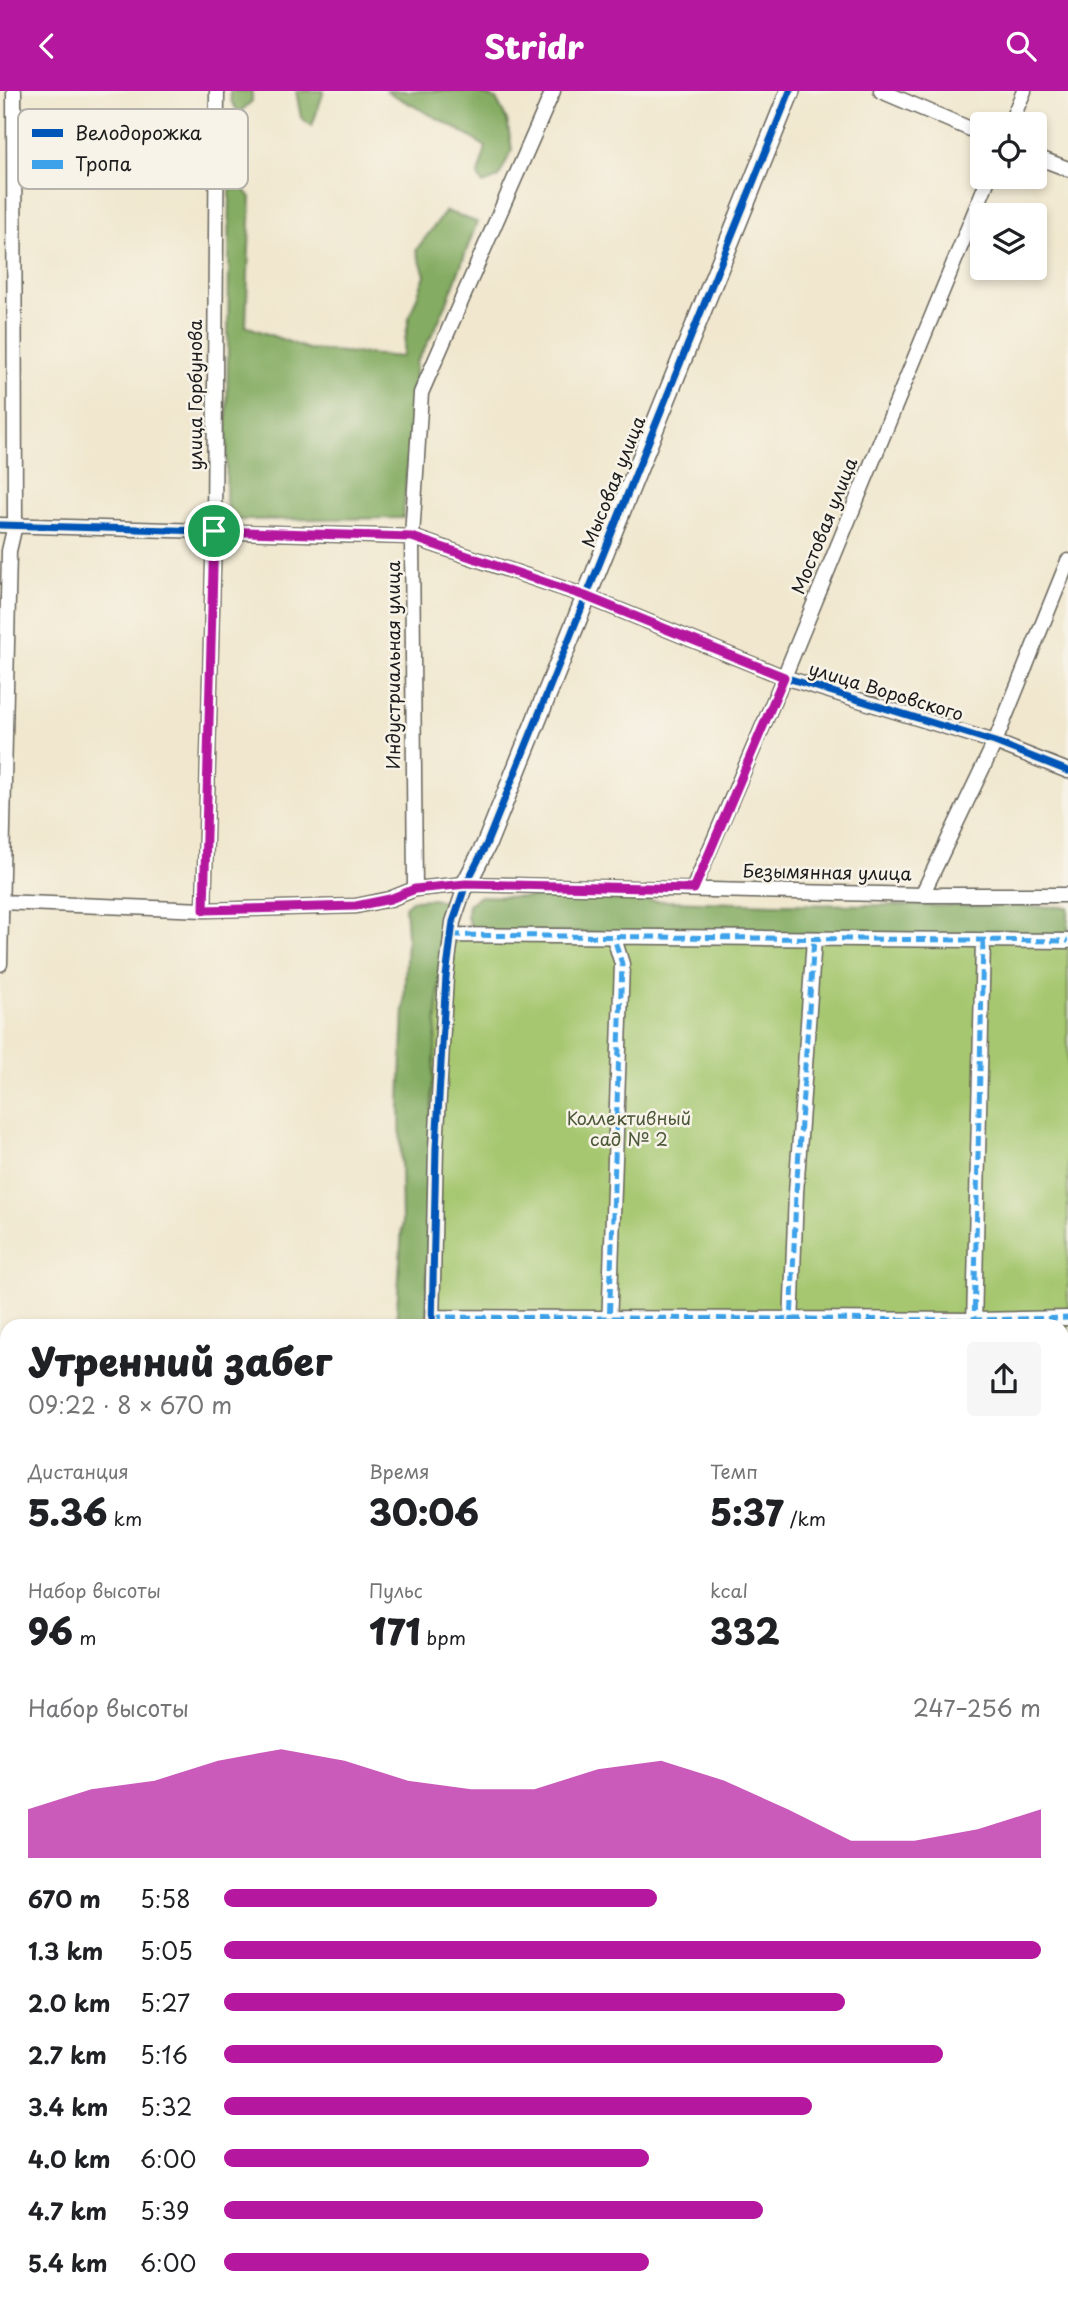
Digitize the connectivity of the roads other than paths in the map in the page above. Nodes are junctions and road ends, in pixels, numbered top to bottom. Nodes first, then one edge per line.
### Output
1 (14, 91) edge
2 (217, 91) edge
3 (553, 91) edge
4 (790, 91) edge
5 (881, 91) edge
6 (1024, 91) edge
7 (217, 109) edge
8 (1015, 112) edge
9 (970, 129) edge
10 (1047, 161) edge
11 (1068, 169) edge
12 (216, 189) edge
13 (984, 189) edge
14 (8, 525) edge
15 (214, 531) junction
16 (412, 537) junction
17 (1068, 561) edge
18 (585, 596) junction
19 (784, 677) junction
20 (995, 742) junction
21 (1068, 771) edge
22 (466, 884) junction
23 (415, 889) junction
24 (694, 889) junction
25 (922, 895) junction
26 (1068, 895) edge
27 (1, 902) edge
28 (204, 910) junction
29 (452, 935) junction
30 (614, 938) junction
31 (814, 939) junction
32 (983, 941) junction
33 (1068, 941) edge
34 (0, 964) edge
35 (432, 1319) edge
36 (609, 1319) edge
37 (790, 1319) edge
38 (974, 1319) edge

1 - 14 street
2 - 7 street, улица Горбунова
3 - 16 street, Индустриальная улица
4 - 18 street, Мысовая улица
5 - 9 street
6 - 8 street
10 - 11 street
12 - 15 street, улица Горбунова
13 - 19 street, Мостовая улица
14 - 15 street, улица Воровского
14 - 27 street
15 - 16 street, улица Воровского
15 - 28 street, улица Горбунова
16 - 18 street, улица Воровского
16 - 23 street, Индустриальная улица
17 - 20 street
18 - 19 street, улица Воровского
18 - 22 street, Мысовая улица
19 - 20 street, улица Воровского
19 - 24 street, Мостовая улица
20 - 21 street, улица Воровского
20 - 25 street
22 - 23 street, Безымянная улица
22 - 24 street, Безымянная улица
22 - 29 street
23 - 28 street, Безымянная улица
24 - 25 street, Безымянная улица
25 - 26 street, Безымянная улица
27 - 28 street, Безымянная улица
27 - 34 street
29 - 30 street
29 - 35 street
30 - 31 street
30 - 36 street
31 - 32 street
31 - 37 street
32 - 33 street
32 - 38 street

